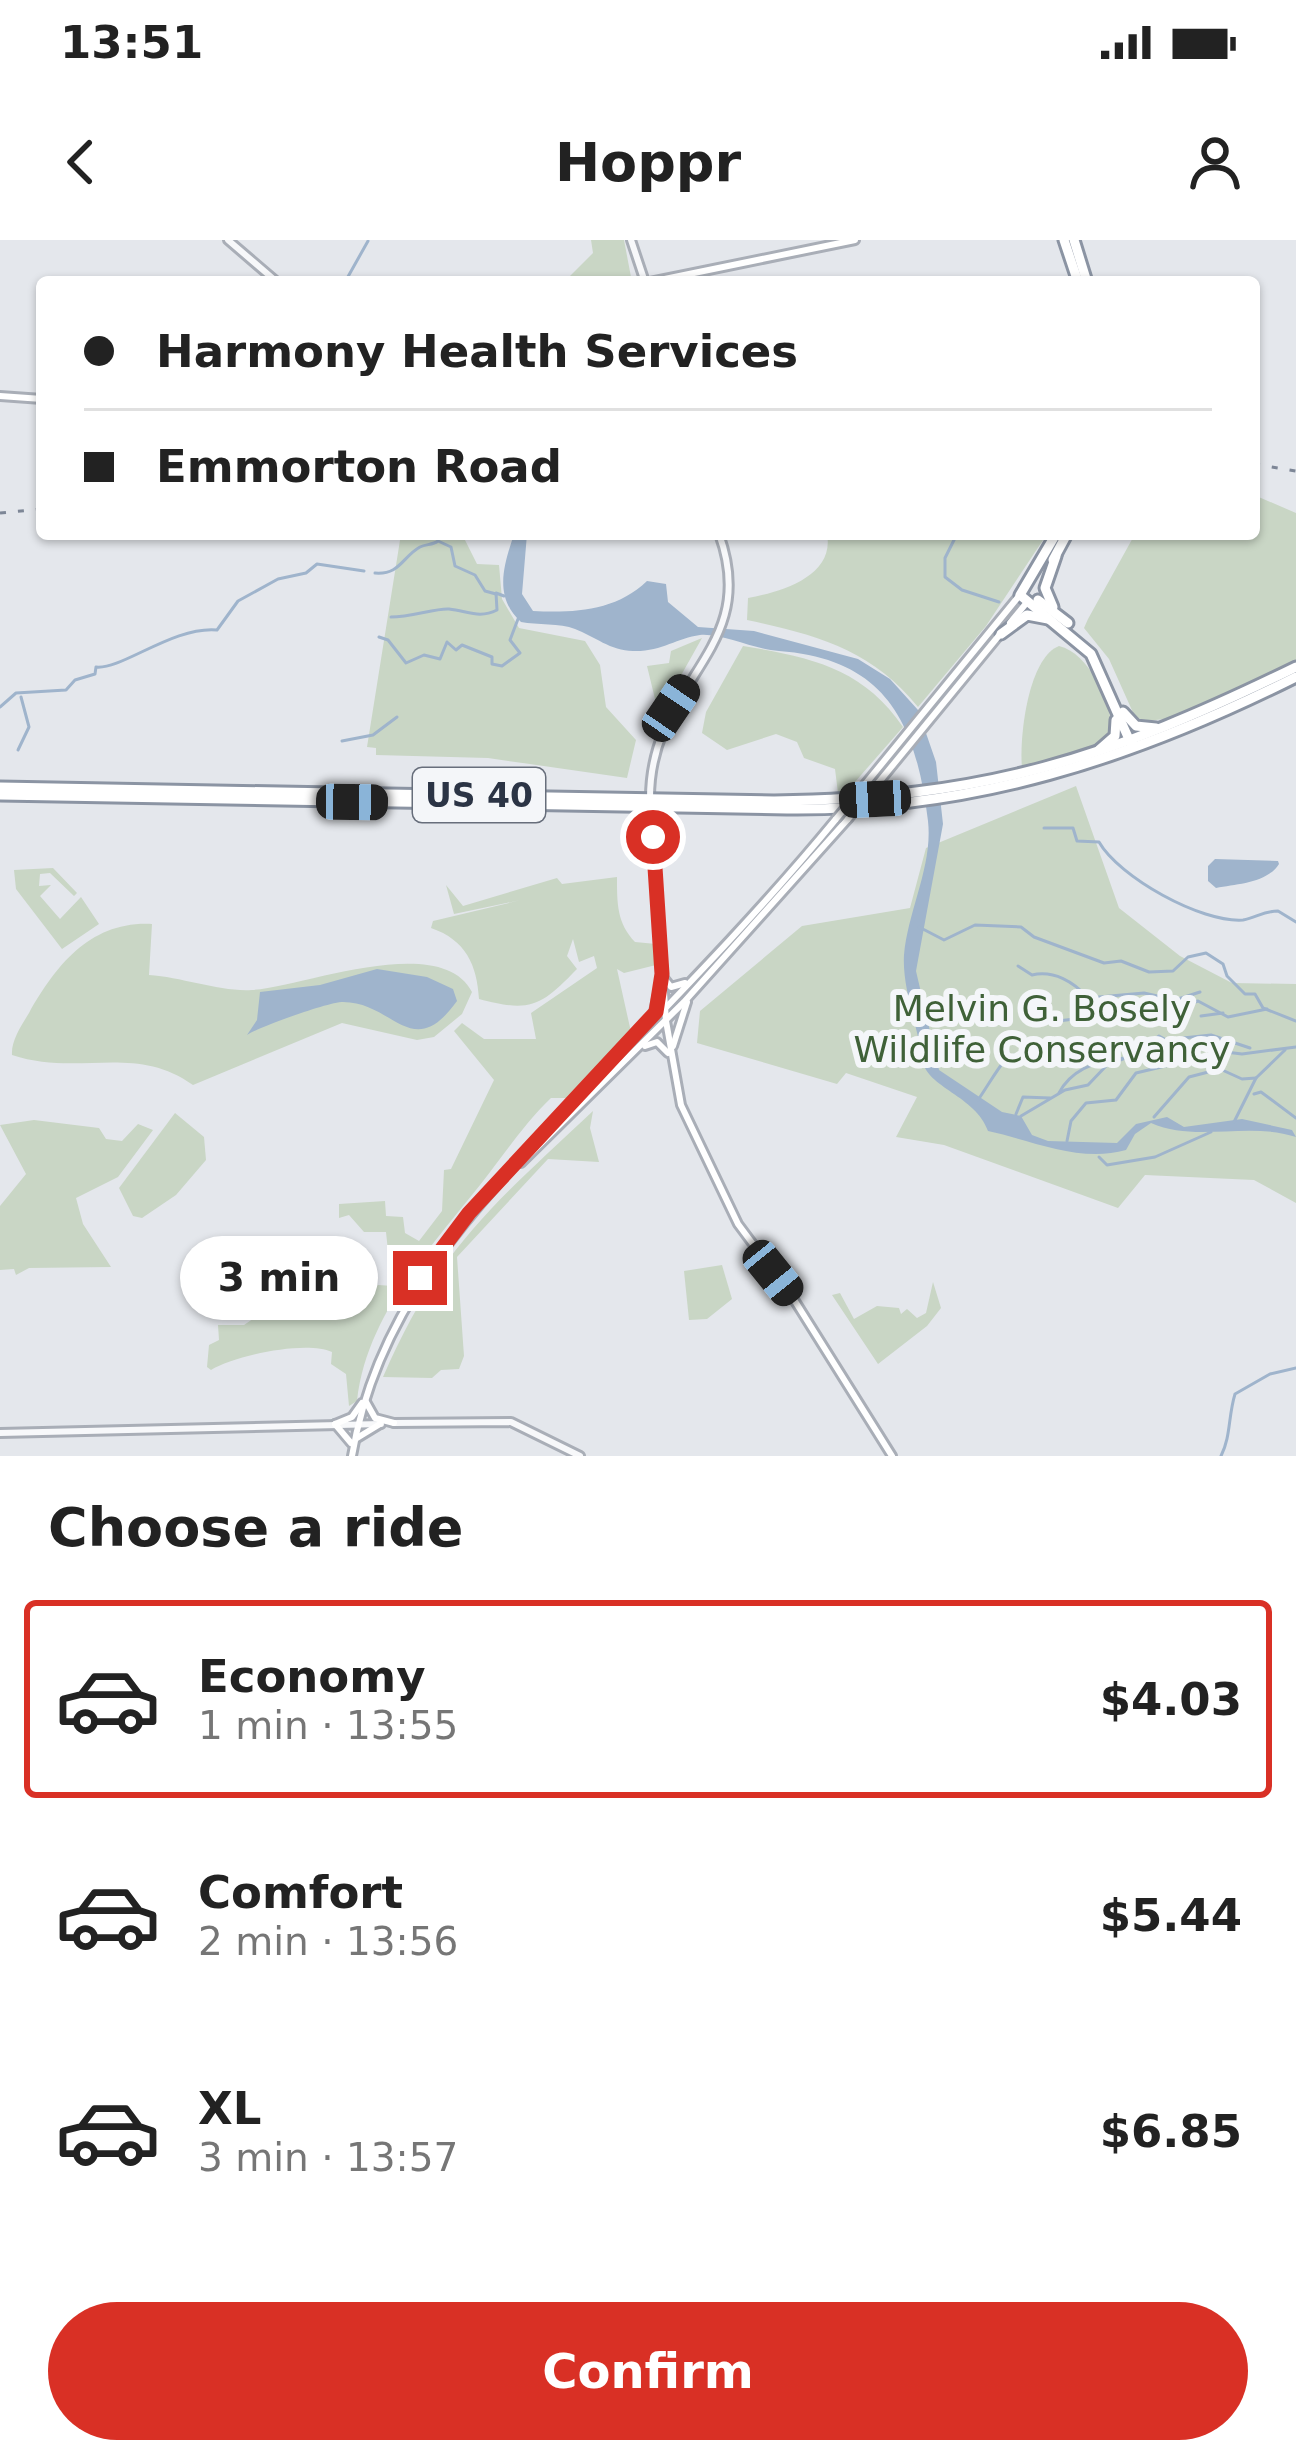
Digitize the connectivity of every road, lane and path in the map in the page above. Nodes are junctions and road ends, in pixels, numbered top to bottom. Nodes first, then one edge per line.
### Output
1 (228, 240) edge
2 (632, 240) edge
3 (855, 240) edge
4 (1064, 240) edge
5 (1074, 240) edge
6 (270, 276) edge
7 (646, 276) edge
8 (678, 276) edge
9 (1076, 276) edge
10 (1086, 276) edge
11 (0, 396) edge
12 (36, 399) edge
13 (721, 540) edge
14 (1053, 540) edge
15 (1063, 540) edge
16 (1056, 556) junction
17 (1026, 595) junction
18 (1060, 624) junction
19 (1074, 628) junction
20 (1000, 634) junction
21 (1296, 667) edge
22 (1296, 677) edge
23 (1109, 692) junction
24 (1123, 712) junction
25 (927, 717) junction
26 (1174, 725) junction
27 (1131, 745) junction
28 (1072, 762) junction
29 (0, 791) edge
30 (939, 796) junction
31 (651, 802) junction
32 (662, 974) junction
33 (696, 983) junction
34 (664, 1009) junction
35 (666, 1021) junction
36 (641, 1033) junction
37 (637, 1050) junction
38 (672, 1062) junction
39 (500, 1181) junction
40 (366, 1397) junction
41 (394, 1423) junction
42 (335, 1424) junction
43 (359, 1424) junction
44 (380, 1424) junction
45 (0, 1433) edge
46 (353, 1447) edge
47 (891, 1453) edge
48 (580, 1456) edge
49 (880, 1456) edge

1 - 6 street
2 - 7 street
3 - 8 main road
4 - 9 highway
5 - 10 highway
11 - 12 main road
13 - 31 street
14 - 17 highway
15 - 16 highway
16 - 17 highway
16 - 19 highway
17 - 18 highway
17 - 19 highway
17 - 20 main road
17 - 25 main road
18 - 20 highway
18 - 23 highway
19 - 24 highway
20 - 25 main road
21 - 26 highway, US 40
22 - 27 highway, US 40
23 - 27 highway
23 - 28 highway
24 - 26 highway
24 - 27 highway
25 - 33 main road, bridge
25 - 33 main road, bridge
26 - 27 highway, US 40
27 - 28 highway, US 40
27 - 30 highway, US 40
28 - 30 highway, US 40
29 - 31 highway, US 40
30 - 31 highway, US 40
31 - 32 main road
32 - 33 main road
32 - 34 main road
32 - 36 main road
33 - 34 main road
33 - 35 main road
33 - 38 main road
34 - 35 main road
34 - 36 main road
35 - 37 main road
35 - 38 main road
36 - 39 main road
37 - 38 main road
37 - 39 main road
38 - 47 main road
39 - 40 main road
40 - 41 main road
40 - 42 main road
40 - 43 main road
41 - 44 street
41 - 48 street
42 - 43 street
42 - 45 street
42 - 46 main road
43 - 44 street
43 - 46 main road
44 - 46 main road
47 - 49 street

